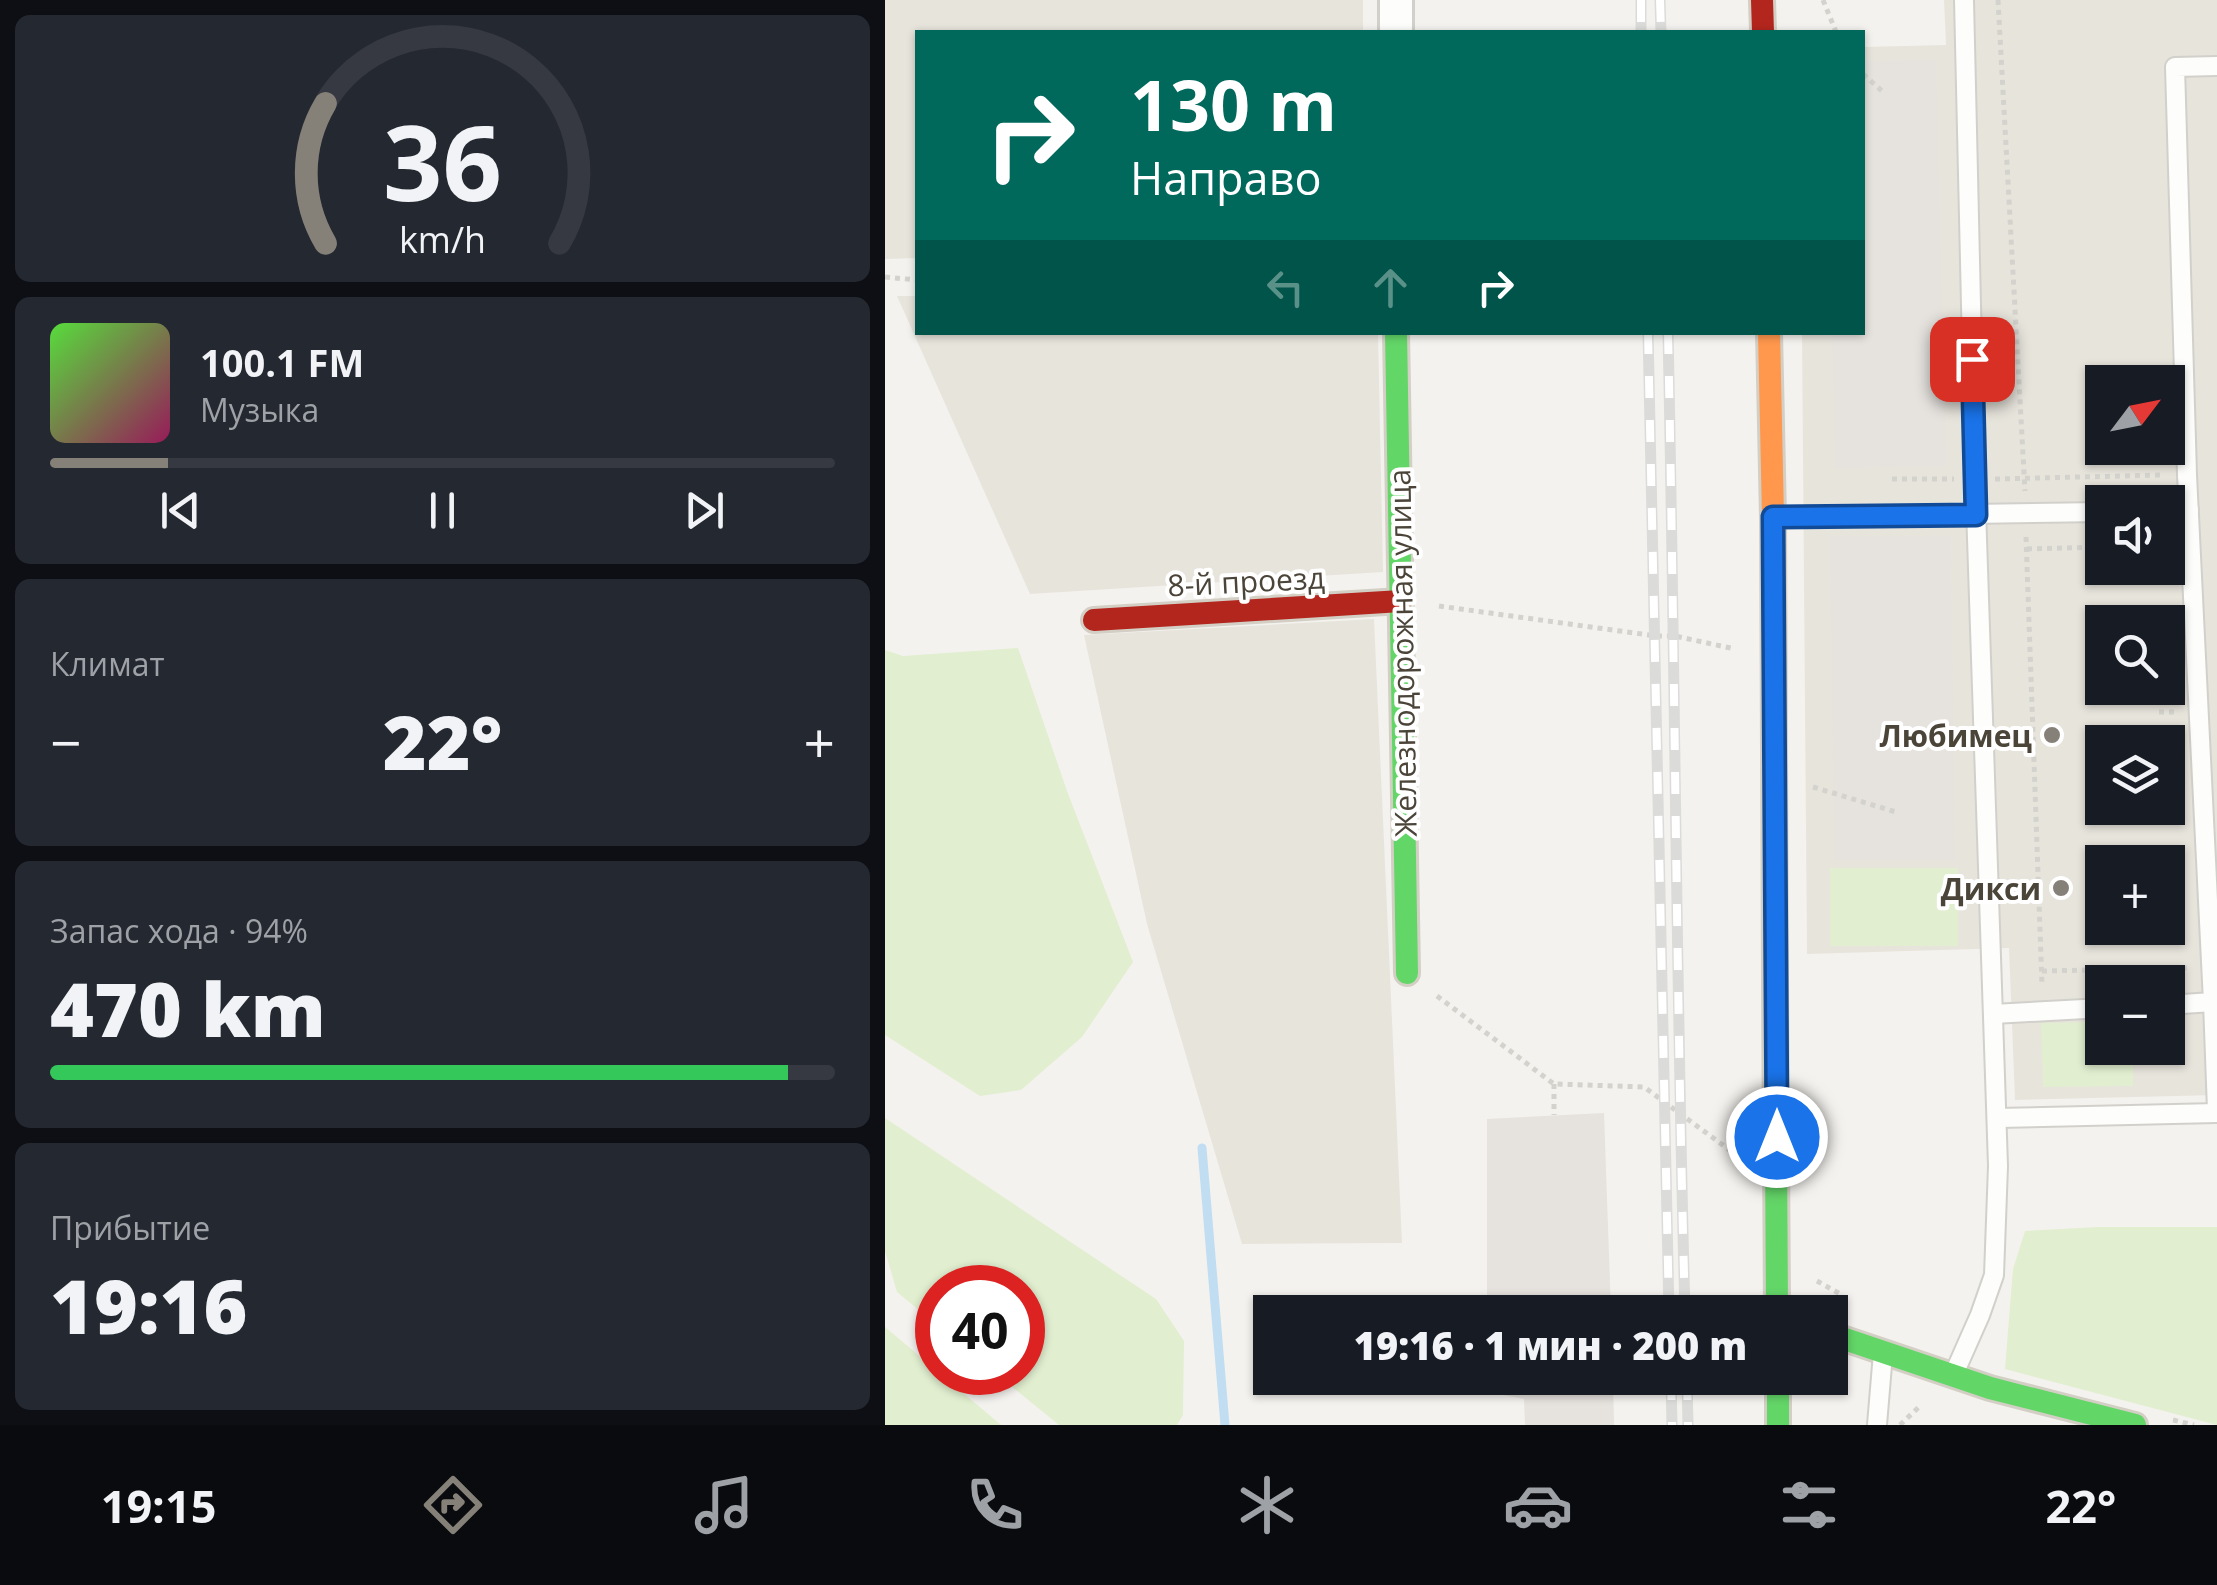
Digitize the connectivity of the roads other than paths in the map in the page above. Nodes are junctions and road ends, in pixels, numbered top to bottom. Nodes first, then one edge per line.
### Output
1 (1396, 0) edge
2 (1762, 0) edge
3 (1964, 0) edge
4 (1396, 30) edge
5 (1763, 30) edge
6 (2217, 66) edge
7 (1396, 335) edge
8 (1769, 335) edge
9 (2185, 510) edge
10 (2189, 510) junction
11 (2085, 512) edge
12 (1976, 515) junction
13 (1773, 517) junction
14 (1401, 602) junction
15 (1094, 620) dead end
16 (1407, 973) road end
17 (2213, 1002) junction
18 (2185, 1003) edge
19 (2085, 1009) edge
20 (1993, 1014) junction
21 (2217, 1112) edge
22 (1997, 1118) junction
23 (1777, 1295) edge
24 (1848, 1340) edge
25 (1883, 1353) junction
26 (1953, 1376) junction
27 (1777, 1395) edge
28 (1778, 1425) edge
29 (1877, 1425) edge
30 (2135, 1425) edge

1 - 4 street
2 - 5 street
3 - 12 lane
6 - 10 lane
7 - 14 street, Железнодорожная улица
8 - 13 street
9 - 10 lane
10 - 17 lane
11 - 12 lane
12 - 13 lane
12 - 20 lane
13 - 23 street
14 - 15 street, 8-й проезд
14 - 16 street, Железнодорожная улица
17 - 18 lane
17 - 21 lane
19 - 20 lane
20 - 22 lane
21 - 22 lane
22 - 26 lane
24 - 25 street
25 - 26 street
25 - 29 lane
26 - 30 street
27 - 28 street

